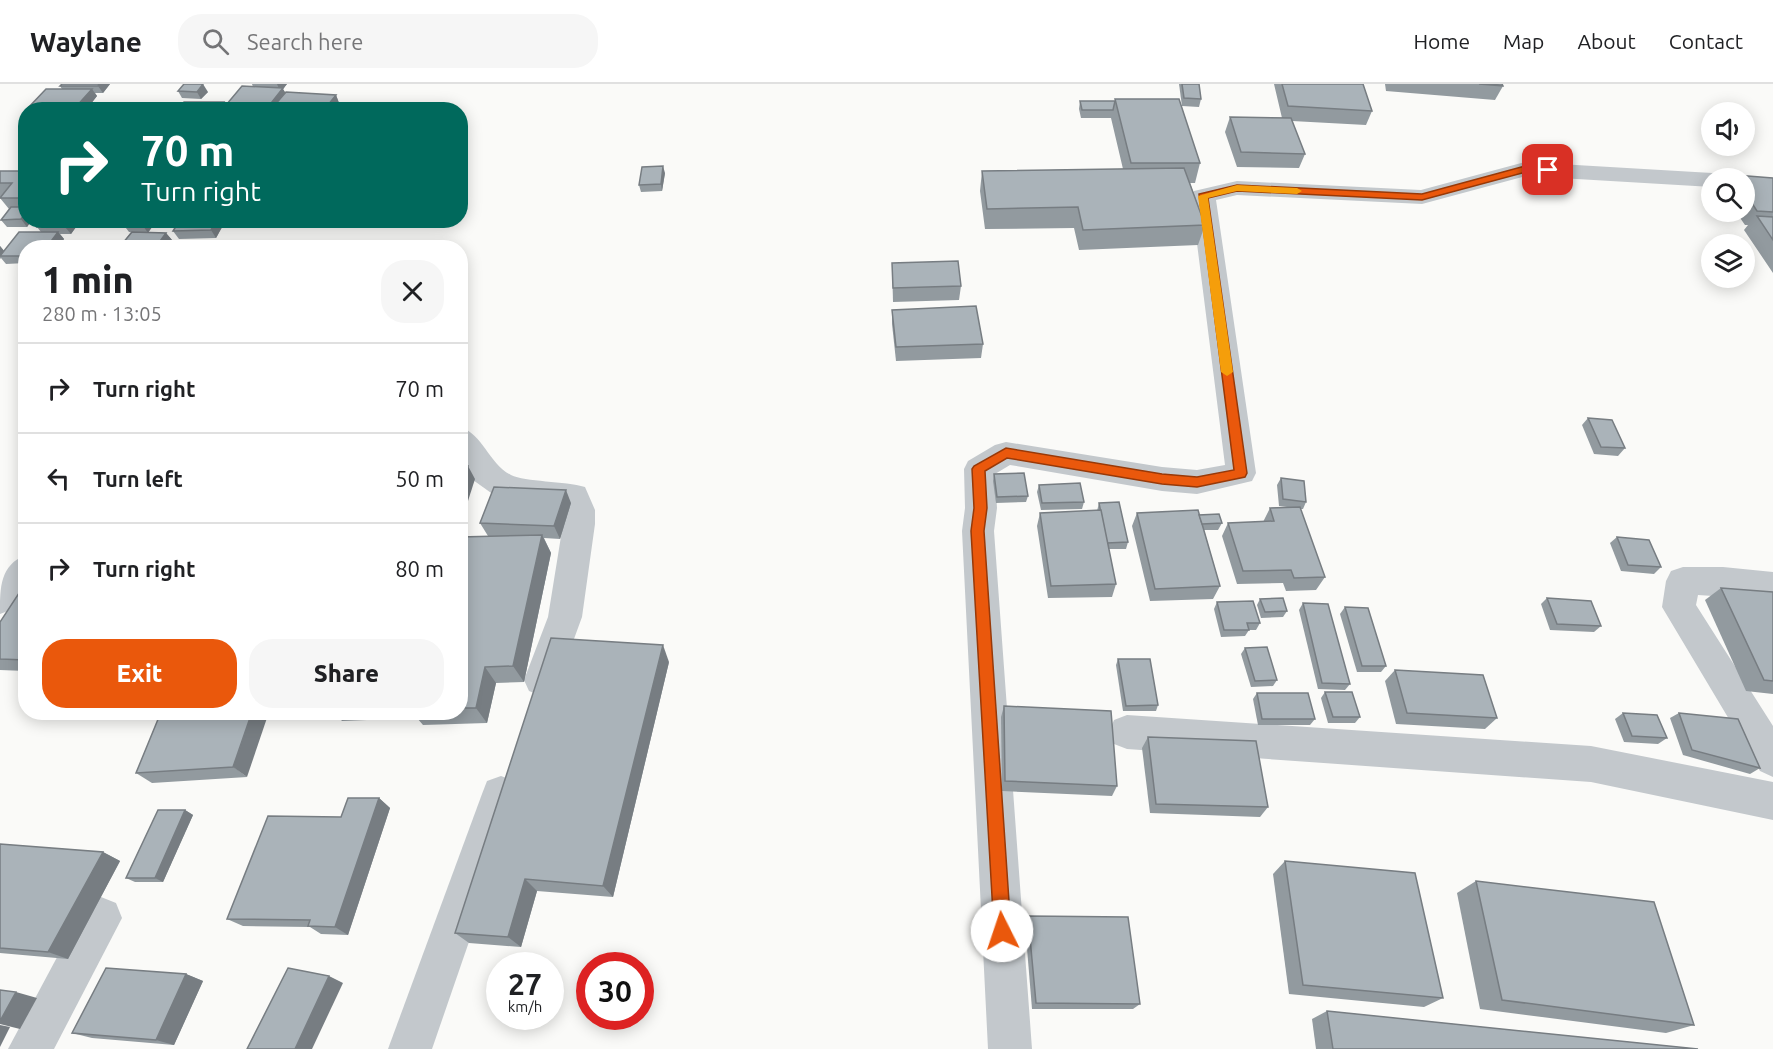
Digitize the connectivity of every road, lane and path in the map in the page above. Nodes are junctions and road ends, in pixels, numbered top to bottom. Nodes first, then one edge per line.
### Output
1 (1701, 179) edge
2 (468, 449) edge
3 (18, 578) edge
4 (1773, 586) edge
5 (0, 600) edge
6 (533, 705) edge
7 (1127, 732) dead end
8 (1773, 759) edge
9 (513, 761) edge
10 (1773, 801) edge
11 (101, 918) dead end
12 (30, 1049) edge
13 (410, 1049) edge
14 (1010, 1049) edge

1 - 14 street
2 - 6 street
3 - 5 street
4 - 8 street
7 - 10 street
9 - 13 street
11 - 12 street

